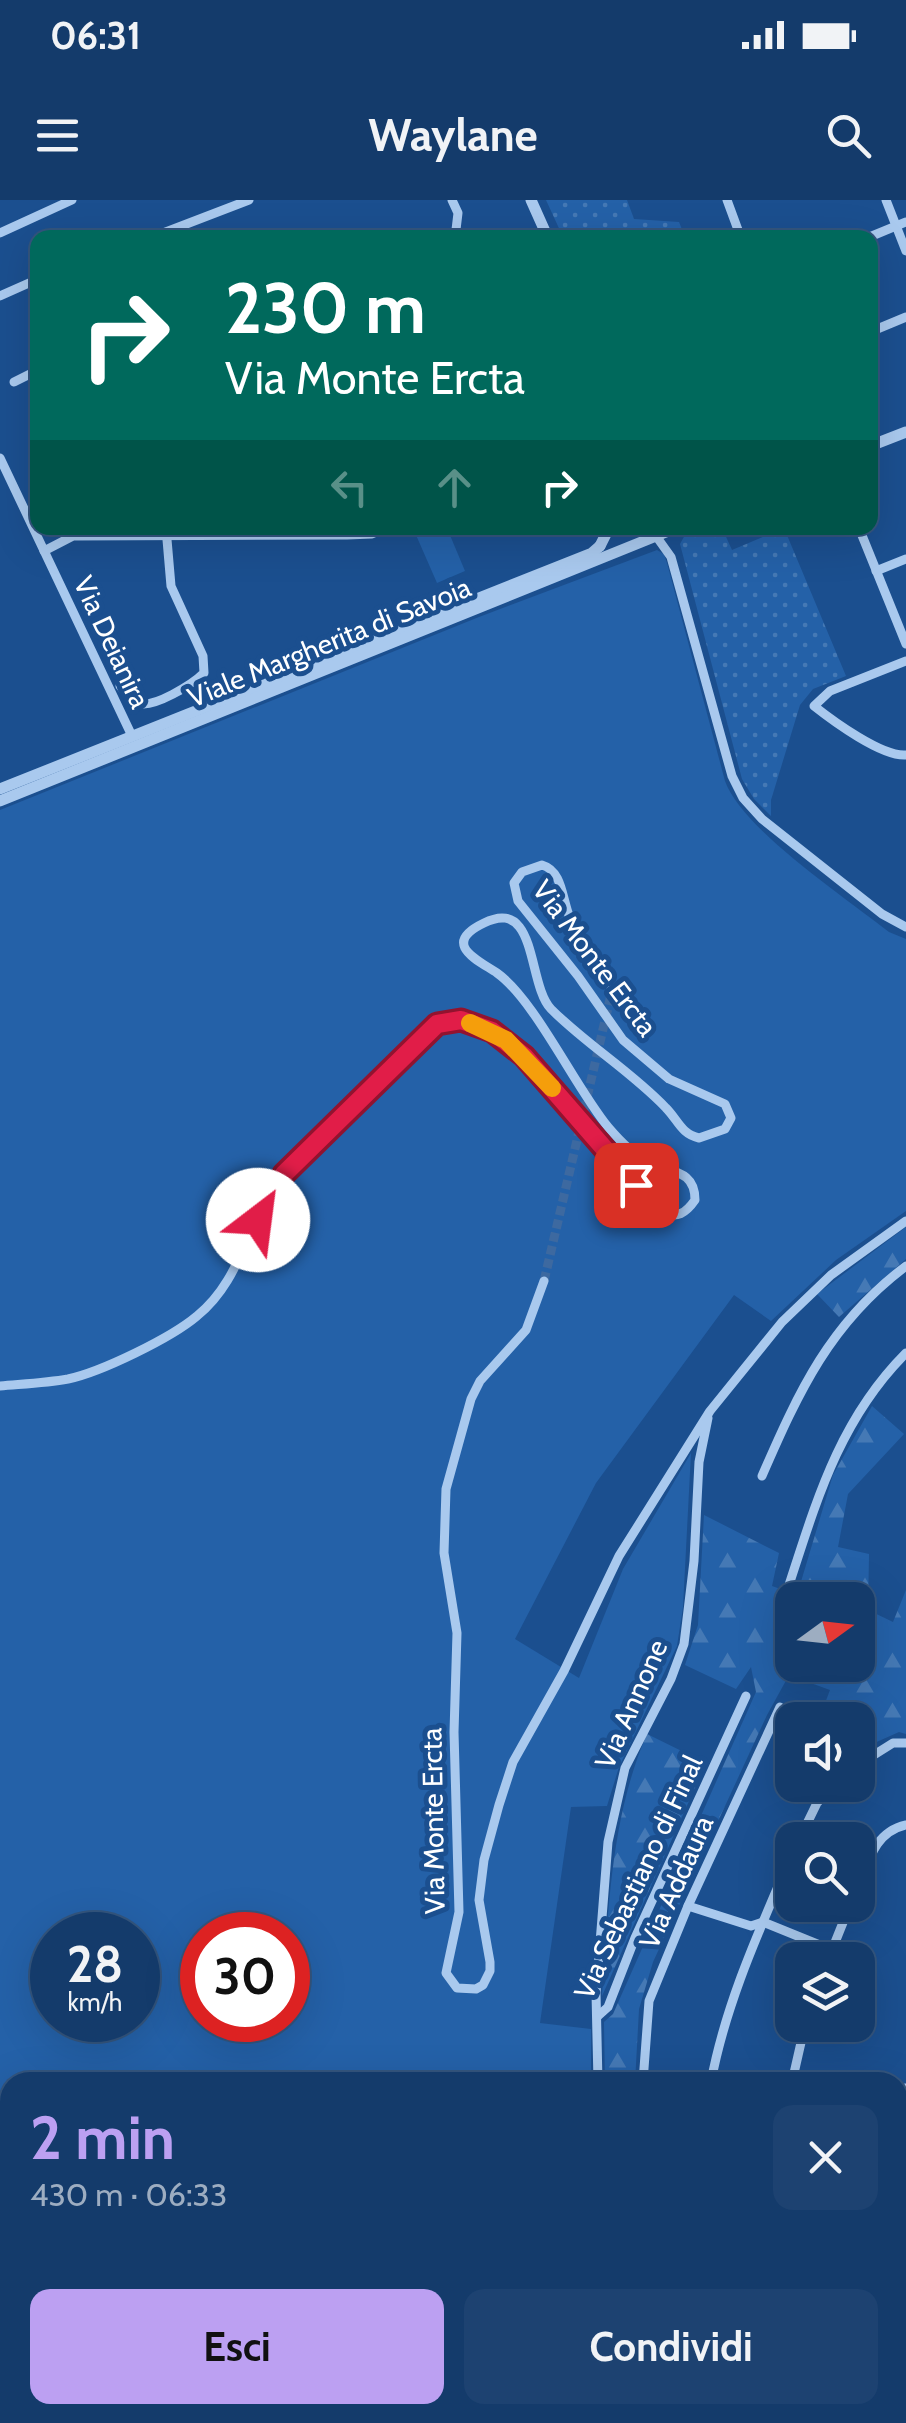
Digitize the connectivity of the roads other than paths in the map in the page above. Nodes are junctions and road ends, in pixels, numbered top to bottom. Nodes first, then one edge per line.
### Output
1 (72, 200) edge
2 (248, 200) edge
3 (452, 200) edge
4 (531, 200) edge
5 (726, 200) edge
6 (886, 200) edge
7 (901, 224) edge
8 (171, 230) edge
9 (456, 230) edge
10 (544, 230) edge
11 (739, 230) edge
12 (0, 233) edge
13 (906, 251) edge
14 (30, 283) edge
15 (0, 296) edge
16 (906, 317) edge
17 (878, 329) edge
18 (30, 374) edge
19 (14, 382) dead end
20 (906, 432) edge
21 (878, 443) edge
22 (0, 458) edge
23 (30, 521) edge
24 (36, 535) edge
25 (92, 535) edge
26 (166, 535) edge
27 (331, 535) edge
28 (360, 535) edge
29 (608, 535) edge
30 (675, 535) edge
31 (862, 535) edge
32 (656, 536) joint
33 (605, 550) junction
34 (44, 551) junction
35 (671, 557) junction
36 (906, 559) edge
37 (876, 571) junction
38 (906, 644) edge
39 (906, 661) edge
40 (120, 686) dead end
41 (132, 736) junction
42 (906, 756) edge
43 (0, 789) edge
44 (0, 801) edge
45 (906, 928) edge
46 (611, 995) tunnel mouth
47 (906, 1221) edge
48 (906, 1266) edge
49 (544, 1281) tunnel mouth
50 (906, 1352) edge
51 (0, 1386) edge
52 (710, 1411) junction
53 (762, 1476) dead end
54 (789, 1582) edge
55 (746, 1696) dead end
56 (775, 1718) edge
57 (906, 1744) edge
58 (875, 1755) edge
59 (906, 1826) edge
60 (875, 1851) edge
61 (775, 1895) edge
62 (688, 1906) junction
63 (764, 1922) junction
64 (804, 1942) edge
65 (598, 2016) junction
66 (801, 2042) edge
67 (598, 2072) edge
68 (644, 2072) edge
69 (714, 2072) edge
70 (794, 2072) edge

1 - 12 street
2 - 8 street
3 - 9 street
4 - 10 street
5 - 11 street
6 - 7 street
7 - 13 street
14 - 15 street
16 - 17 street
18 - 19 street
20 - 21 street
22 - 23 street, Via Deianira
24 - 34 street, Via Deianira
25 - 34 street
26 - 40 street
27 - 28 street
29 - 33 street
30 - 35 street
31 - 37 street
32 - 33 street, Viale Margherita di Savoia
32 - 35 street
33 - 41 street, Viale Margherita di Savoia
33 - 44 street, Viale Margherita di Savoia
34 - 41 street, Via Deianira
35 - 45 street
36 - 37 street
37 - 38 street
39 - 42 street
41 - 43 street, Viale Margherita di Savoia
46 - 51 street, Via Monte Ercta
47 - 52 street, Via Monte Ercta
48 - 53 street
49 - 52 street, Via Monte Ercta
50 - 54 street
52 - 65 street, Via Annone
55 - 65 street, Via Sebastiano di Final
56 - 62 street, Via Addaura
57 - 58 street
59 - 60 street
61 - 63 street
62 - 63 street
62 - 68 street, Via Addaura
63 - 64 street
63 - 69 street
65 - 67 street, Via Sebastiano di Final
66 - 70 street

